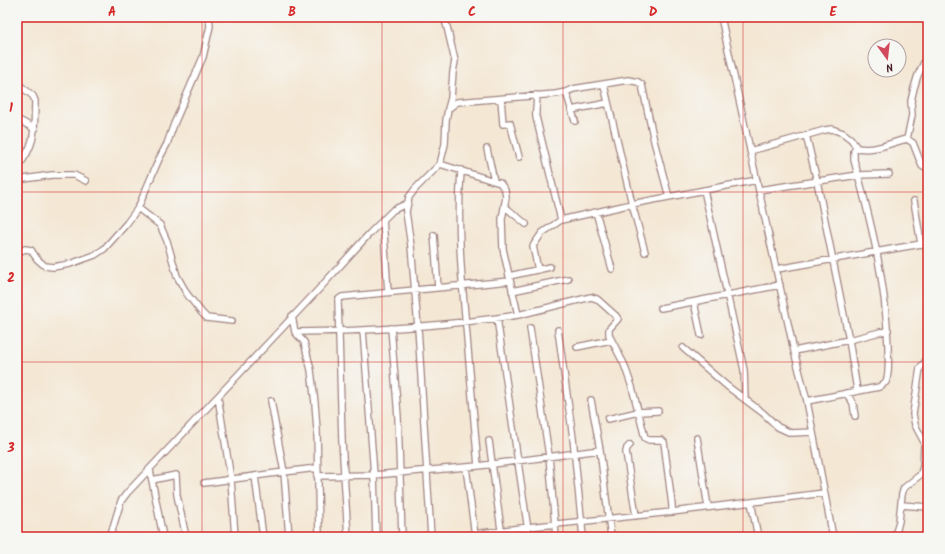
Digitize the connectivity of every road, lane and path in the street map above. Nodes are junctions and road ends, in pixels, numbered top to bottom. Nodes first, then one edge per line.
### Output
1 (210, 17) edge
2 (444, 17) edge
3 (721, 17) edge
4 (928, 54) edge
5 (17, 83) edge
6 (604, 85) junction
7 (566, 92) junction
8 (536, 95) junction
9 (451, 98) junction
10 (501, 99) junction
11 (457, 102) junction
12 (608, 103) junction
13 (448, 109) junction
14 (571, 110) junction
15 (17, 119) edge
16 (575, 121) dead end
17 (35, 129) junction
18 (806, 135) junction
19 (907, 139) junction
20 (857, 148) junction
21 (487, 149) dead end
22 (750, 151) junction
23 (519, 157) dead end
24 (440, 164) junction
25 (928, 167) edge
26 (17, 168) edge
27 (461, 170) junction
28 (889, 174) dead end
29 (858, 175) junction
30 (17, 180) edge
31 (757, 180) junction
32 (86, 181) dead end
33 (494, 181) junction
34 (817, 181) junction
35 (704, 190) junction
36 (759, 190) junction
37 (669, 197) junction
38 (914, 201) dead end
39 (406, 204) junction
40 (632, 204) junction
41 (504, 206) junction
42 (138, 208) junction
43 (596, 212) junction
44 (383, 220) junction
45 (561, 220) junction
46 (526, 224) dead end
47 (434, 235) dead end
48 (921, 244) junction
49 (928, 245) edge
50 (644, 252) dead end
51 (876, 252) junction
52 (17, 253) edge
53 (832, 260) junction
54 (550, 267) dead end
55 (612, 269) dead end
56 (538, 270) junction
57 (777, 270) junction
58 (510, 278) junction
59 (568, 279) dead end
60 (780, 285) junction
61 (462, 286) junction
62 (438, 288) junction
63 (414, 289) junction
64 (512, 291) junction
65 (388, 292) junction
66 (728, 295) junction
67 (694, 302) junction
68 (661, 308) dead end
69 (518, 315) junction
70 (292, 316) junction
71 (497, 318) junction
72 (232, 321) dead end
73 (465, 322) junction
74 (418, 326) junction
75 (391, 328) junction
76 (530, 328) dead end
77 (363, 330) junction
78 (558, 330) dead end
79 (888, 330) junction
80 (338, 331) junction
81 (295, 332) junction
82 (701, 335) dead end
83 (610, 340) junction
84 (849, 340) junction
85 (577, 347) dead end
86 (683, 348) dead end
87 (794, 351) junction
88 (928, 358) edge
89 (857, 390) junction
90 (846, 393) junction
91 (218, 397) junction
92 (591, 400) dead end
93 (745, 400) junction
94 (271, 401) dead end
95 (807, 401) junction
96 (658, 411) dead end
97 (638, 412) junction
98 (855, 416) dead end
99 (608, 419) dead end
100 (812, 432) junction
101 (697, 438) dead end
102 (489, 441) dead end
103 (926, 442) edge
104 (630, 445) dead end
105 (600, 450) junction
106 (574, 453) junction
107 (549, 456) junction
108 (519, 461) junction
109 (492, 465) junction
110 (478, 466) junction
111 (466, 467) junction
112 (317, 468) junction
113 (150, 470) junction
114 (426, 471) junction
115 (284, 472) junction
116 (400, 473) junction
117 (345, 475) junction
118 (374, 475) junction
119 (255, 476) junction
120 (317, 476) junction
121 (152, 480) junction
122 (231, 480) junction
123 (204, 483) dead end
124 (824, 493) junction
125 (751, 502) junction
126 (900, 505) junction
127 (708, 507) junction
128 (928, 507) edge
129 (672, 512) junction
130 (636, 516) junction
131 (608, 520) junction
132 (582, 522) junction
133 (555, 524) junction
134 (528, 527) junction
135 (501, 534) edge
136 (475, 536) edge
137 (110, 537) edge
138 (163, 537) edge
139 (186, 537) edge
140 (235, 537) edge
141 (263, 537) edge
142 (289, 537) edge
143 (319, 537) edge
144 (348, 537) edge
145 (376, 537) edge
146 (402, 537) edge
147 (431, 537) edge
148 (450, 537) edge
149 (529, 537) edge
150 (556, 537) edge
151 (583, 537) edge
152 (610, 537) edge
153 (758, 537) edge
154 (833, 537) edge
155 (895, 537) edge

1 - 42 street
2 - 9 street
3 - 22 street
4 - 19 street
5 - 17 street
6 - 7 street
6 - 12 street
6 - 37 street
7 - 8 street
7 - 14 street
8 - 10 street
8 - 45 street
9 - 11 street
9 - 13 street
10 - 11 street
10 - 23 street
11 - 13 street
12 - 14 street
12 - 40 street
13 - 24 street
14 - 16 street
15 - 17 street
17 - 26 street
18 - 20 street
18 - 22 street
18 - 34 street
19 - 20 street
19 - 25 street
20 - 29 street
21 - 33 street
22 - 31 street
24 - 27 street
24 - 39 street
27 - 33 street
27 - 61 street
28 - 29 street
29 - 34 street
29 - 51 street
30 - 32 street
31 - 35 street
31 - 36 street
33 - 41 street
34 - 36 street
34 - 53 street
35 - 37 street
35 - 66 street
36 - 57 street
37 - 40 street
38 - 48 street
39 - 44 street
39 - 63 street
40 - 43 street
40 - 50 street
41 - 46 street
41 - 58 street
42 - 52 street
42 - 72 street
43 - 45 street
43 - 55 street
44 - 65 street
44 - 70 street
45 - 56 street
47 - 62 street
48 - 49 street
48 - 51 street
51 - 53 street
51 - 79 street
53 - 57 street
53 - 84 street
54 - 56 street
56 - 58 street
57 - 60 street
58 - 61 street
58 - 64 street
59 - 64 street
60 - 66 street
60 - 87 street
61 - 62 street
61 - 73 street
62 - 63 street
63 - 65 street
63 - 74 street
64 - 69 street
65 - 80 street
66 - 67 street
66 - 93 street
67 - 68 street
67 - 82 street
69 - 71 street
69 - 83 street
70 - 81 street
70 - 91 street
71 - 73 street
71 - 108 street
73 - 74 street
73 - 110 street
74 - 75 street
74 - 114 street
75 - 77 street
75 - 116 street
76 - 107 street
77 - 80 street
77 - 118 street
78 - 106 street
79 - 84 street
79 - 89 street
80 - 81 street
80 - 117 street
81 - 112 street
83 - 85 street
83 - 97 street
84 - 87 street
84 - 89 street
86 - 93 street
87 - 95 street
88 - 103 street
89 - 90 street
90 - 95 street
90 - 98 street
91 - 113 street
91 - 122 street
92 - 105 street
93 - 100 street
94 - 115 street
95 - 100 street
96 - 97 street
97 - 99 street
97 - 129 street
100 - 124 street
101 - 127 street
102 - 109 street
103 - 126 street
104 - 130 street
105 - 106 street
105 - 131 street
106 - 107 street
106 - 132 street
107 - 108 street
107 - 133 street
108 - 109 street
108 - 134 street
109 - 110 street
109 - 135 street
110 - 111 street
111 - 114 street
111 - 136 street
112 - 115 street
112 - 120 street
113 - 121 street
113 - 137 street
114 - 116 street
114 - 147 street
115 - 119 street
115 - 142 street
116 - 118 street
116 - 146 street
117 - 118 street
117 - 120 street
117 - 144 street
118 - 145 street
119 - 122 street
119 - 141 street
120 - 143 street
121 - 138 street
121 - 139 street
122 - 123 street
122 - 140 street
124 - 125 street
124 - 154 street
125 - 127 street
125 - 153 street
126 - 128 street
126 - 155 street
127 - 129 street
129 - 130 street
130 - 131 street
131 - 132 street
131 - 152 street
132 - 133 street
132 - 151 street
133 - 134 street
133 - 150 street
134 - 135 street
134 - 149 street
135 - 136 street
136 - 148 street

